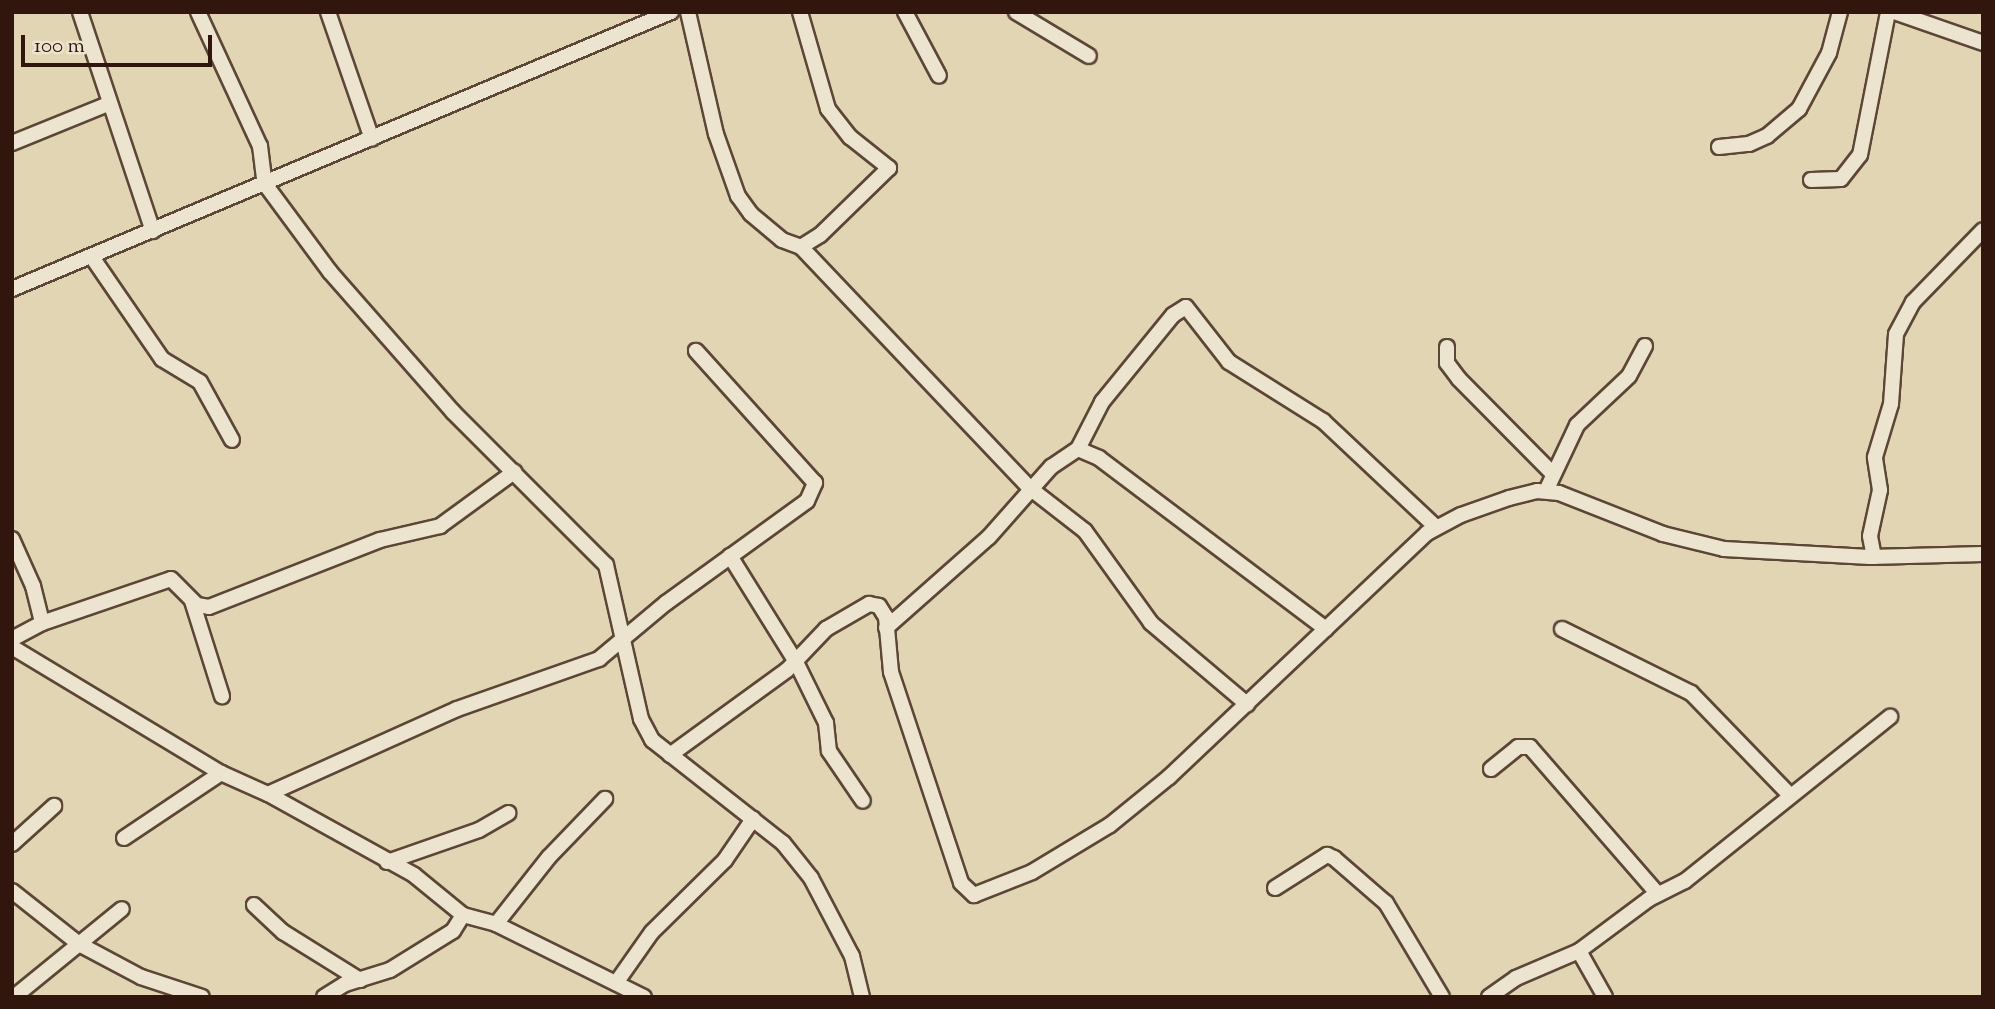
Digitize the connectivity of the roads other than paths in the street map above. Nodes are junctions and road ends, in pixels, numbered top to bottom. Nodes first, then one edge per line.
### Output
1 (80, 12) edge
2 (198, 12) edge
3 (328, 12) edge
4 (671, 12) edge
5 (688, 12) edge
6 (800, 12) edge
7 (905, 12) edge
8 (1016, 12) edge
9 (1840, 12) edge
10 (1888, 12) edge
11 (1894, 12) edge
12 (1918, 16) edge
13 (1983, 43) edge
14 (1089, 56) dead end
15 (939, 76) dead end
16 (108, 104) junction
17 (372, 139) junction
18 (12, 143) edge
19 (1719, 147) dead end
20 (1811, 180) dead end
21 (265, 184) junction
22 (1983, 230) edge
23 (153, 232) junction
24 (801, 247) junction
25 (92, 257) junction
26 (12, 289) edge
27 (1645, 345) dead end
28 (1447, 347) dead end
29 (696, 351) dead end
30 (232, 440) dead end
31 (1078, 450) junction
32 (514, 472) junction
33 (1553, 474) junction
34 (1031, 489) junction
35 (1546, 491) junction
36 (1436, 527) junction
37 (12, 539) edge
38 (1983, 554) edge
39 (730, 556) junction
40 (1874, 557) junction
41 (192, 601) junction
42 (42, 624) junction
43 (886, 628) junction
44 (1326, 629) junction
45 (1562, 629) dead end
46 (624, 638) junction
47 (12, 639) edge
48 (12, 647) edge
49 (599, 659) junction
50 (796, 662) junction
51 (629, 667) junction
52 (222, 696) dead end
53 (1247, 704) junction
54 (1890, 717) dead end
55 (670, 755) junction
56 (1491, 769) dead end
57 (221, 773) junction
58 (268, 794) junction
59 (1789, 794) junction
60 (605, 799) dead end
61 (863, 801) dead end
62 (54, 806) dead end
63 (508, 813) dead end
64 (753, 820) junction
65 (124, 838) dead end
66 (12, 844) edge
67 (387, 862) junction
68 (1275, 888) dead end
69 (12, 891) edge
70 (1658, 894) junction
71 (254, 905) dead end
72 (122, 909) dead end
73 (463, 915) junction
74 (496, 924) junction
75 (79, 944) junction
76 (1579, 951) junction
77 (360, 980) junction
78 (616, 983) junction
79 (14, 997) edge
80 (202, 997) edge
81 (324, 997) edge
82 (644, 997) edge
83 (863, 997) edge
84 (1442, 997) edge
85 (1489, 997) edge
86 (1605, 997) edge

1 - 16 street
2 - 21 street
3 - 17 street
4 - 17 street
5 - 24 street
6 - 24 street
7 - 15 street
8 - 14 street
9 - 19 street
10 - 20 street
11 - 12 street
12 - 13 street
16 - 18 street
16 - 23 street
17 - 21 street
21 - 23 street
21 - 32 street
22 - 40 street
23 - 25 street
24 - 34 street
25 - 26 street
25 - 30 street
27 - 33 street
28 - 33 street
29 - 39 street
31 - 34 street
31 - 36 street
31 - 44 street
32 - 41 street
32 - 46 street
33 - 35 street
34 - 43 street
34 - 53 street
35 - 36 street
35 - 40 street
36 - 44 street
37 - 42 street
38 - 40 street
39 - 46 street
39 - 50 street
41 - 42 street
41 - 52 street
42 - 47 street
43 - 50 street
43 - 53 street
44 - 53 street
45 - 59 street
46 - 49 street
46 - 51 street
48 - 57 street
49 - 51 street
49 - 58 street
50 - 55 street
50 - 61 street
51 - 55 street
54 - 59 street
55 - 64 street
56 - 70 street
57 - 58 street
57 - 65 street
58 - 67 street
59 - 70 street
60 - 74 street
62 - 66 street
63 - 67 street
64 - 78 street
64 - 83 street
67 - 73 street
68 - 84 street
69 - 75 street
70 - 76 street
71 - 77 street
72 - 75 street
73 - 74 street
73 - 77 street
74 - 78 street
75 - 79 street
75 - 80 street
76 - 85 street
76 - 86 street
77 - 81 street
78 - 82 street

